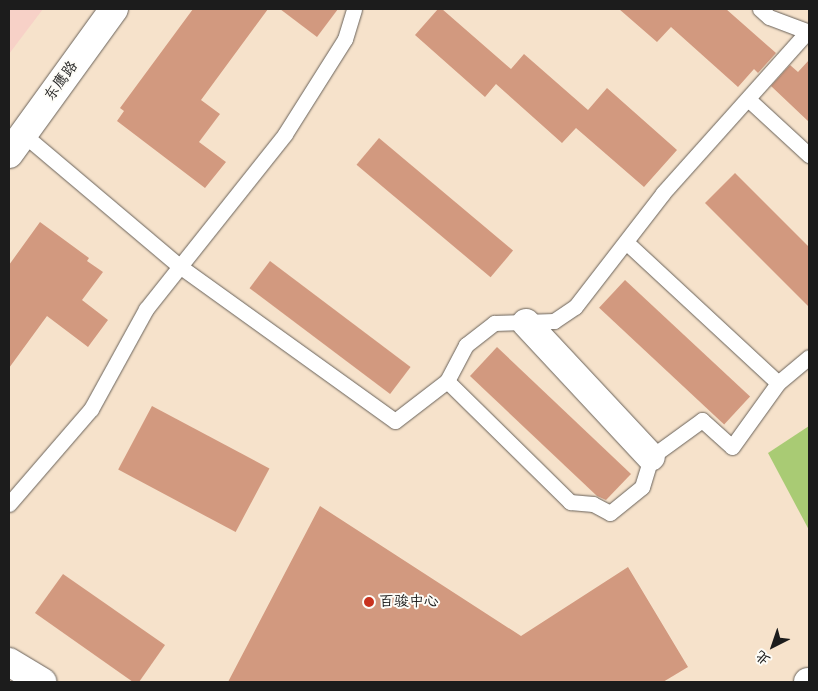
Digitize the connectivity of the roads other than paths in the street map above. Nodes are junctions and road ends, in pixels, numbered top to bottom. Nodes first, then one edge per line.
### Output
1 (114, 9) edge
2 (354, 9) edge
3 (760, 9) edge
4 (809, 32) edge
5 (748, 99) junction
6 (16, 144) edge
7 (809, 155) edge
8 (626, 242) junction
9 (178, 265) junction
10 (526, 323) junction
11 (809, 356) edge
12 (447, 381) junction
13 (778, 383) junction
14 (651, 457) junction
15 (9, 504) edge
16 (9, 662) edge
17 (42, 682) edge

1 - 6 street, 东鹰路
2 - 9 lane
3 - 4 lane
4 - 5 lane
5 - 7 lane
5 - 8 lane
6 - 9 lane
8 - 10 lane
8 - 13 lane
9 - 12 lane
9 - 15 lane
10 - 12 lane
10 - 14 street
11 - 13 lane
12 - 14 lane
13 - 14 lane
16 - 17 street

